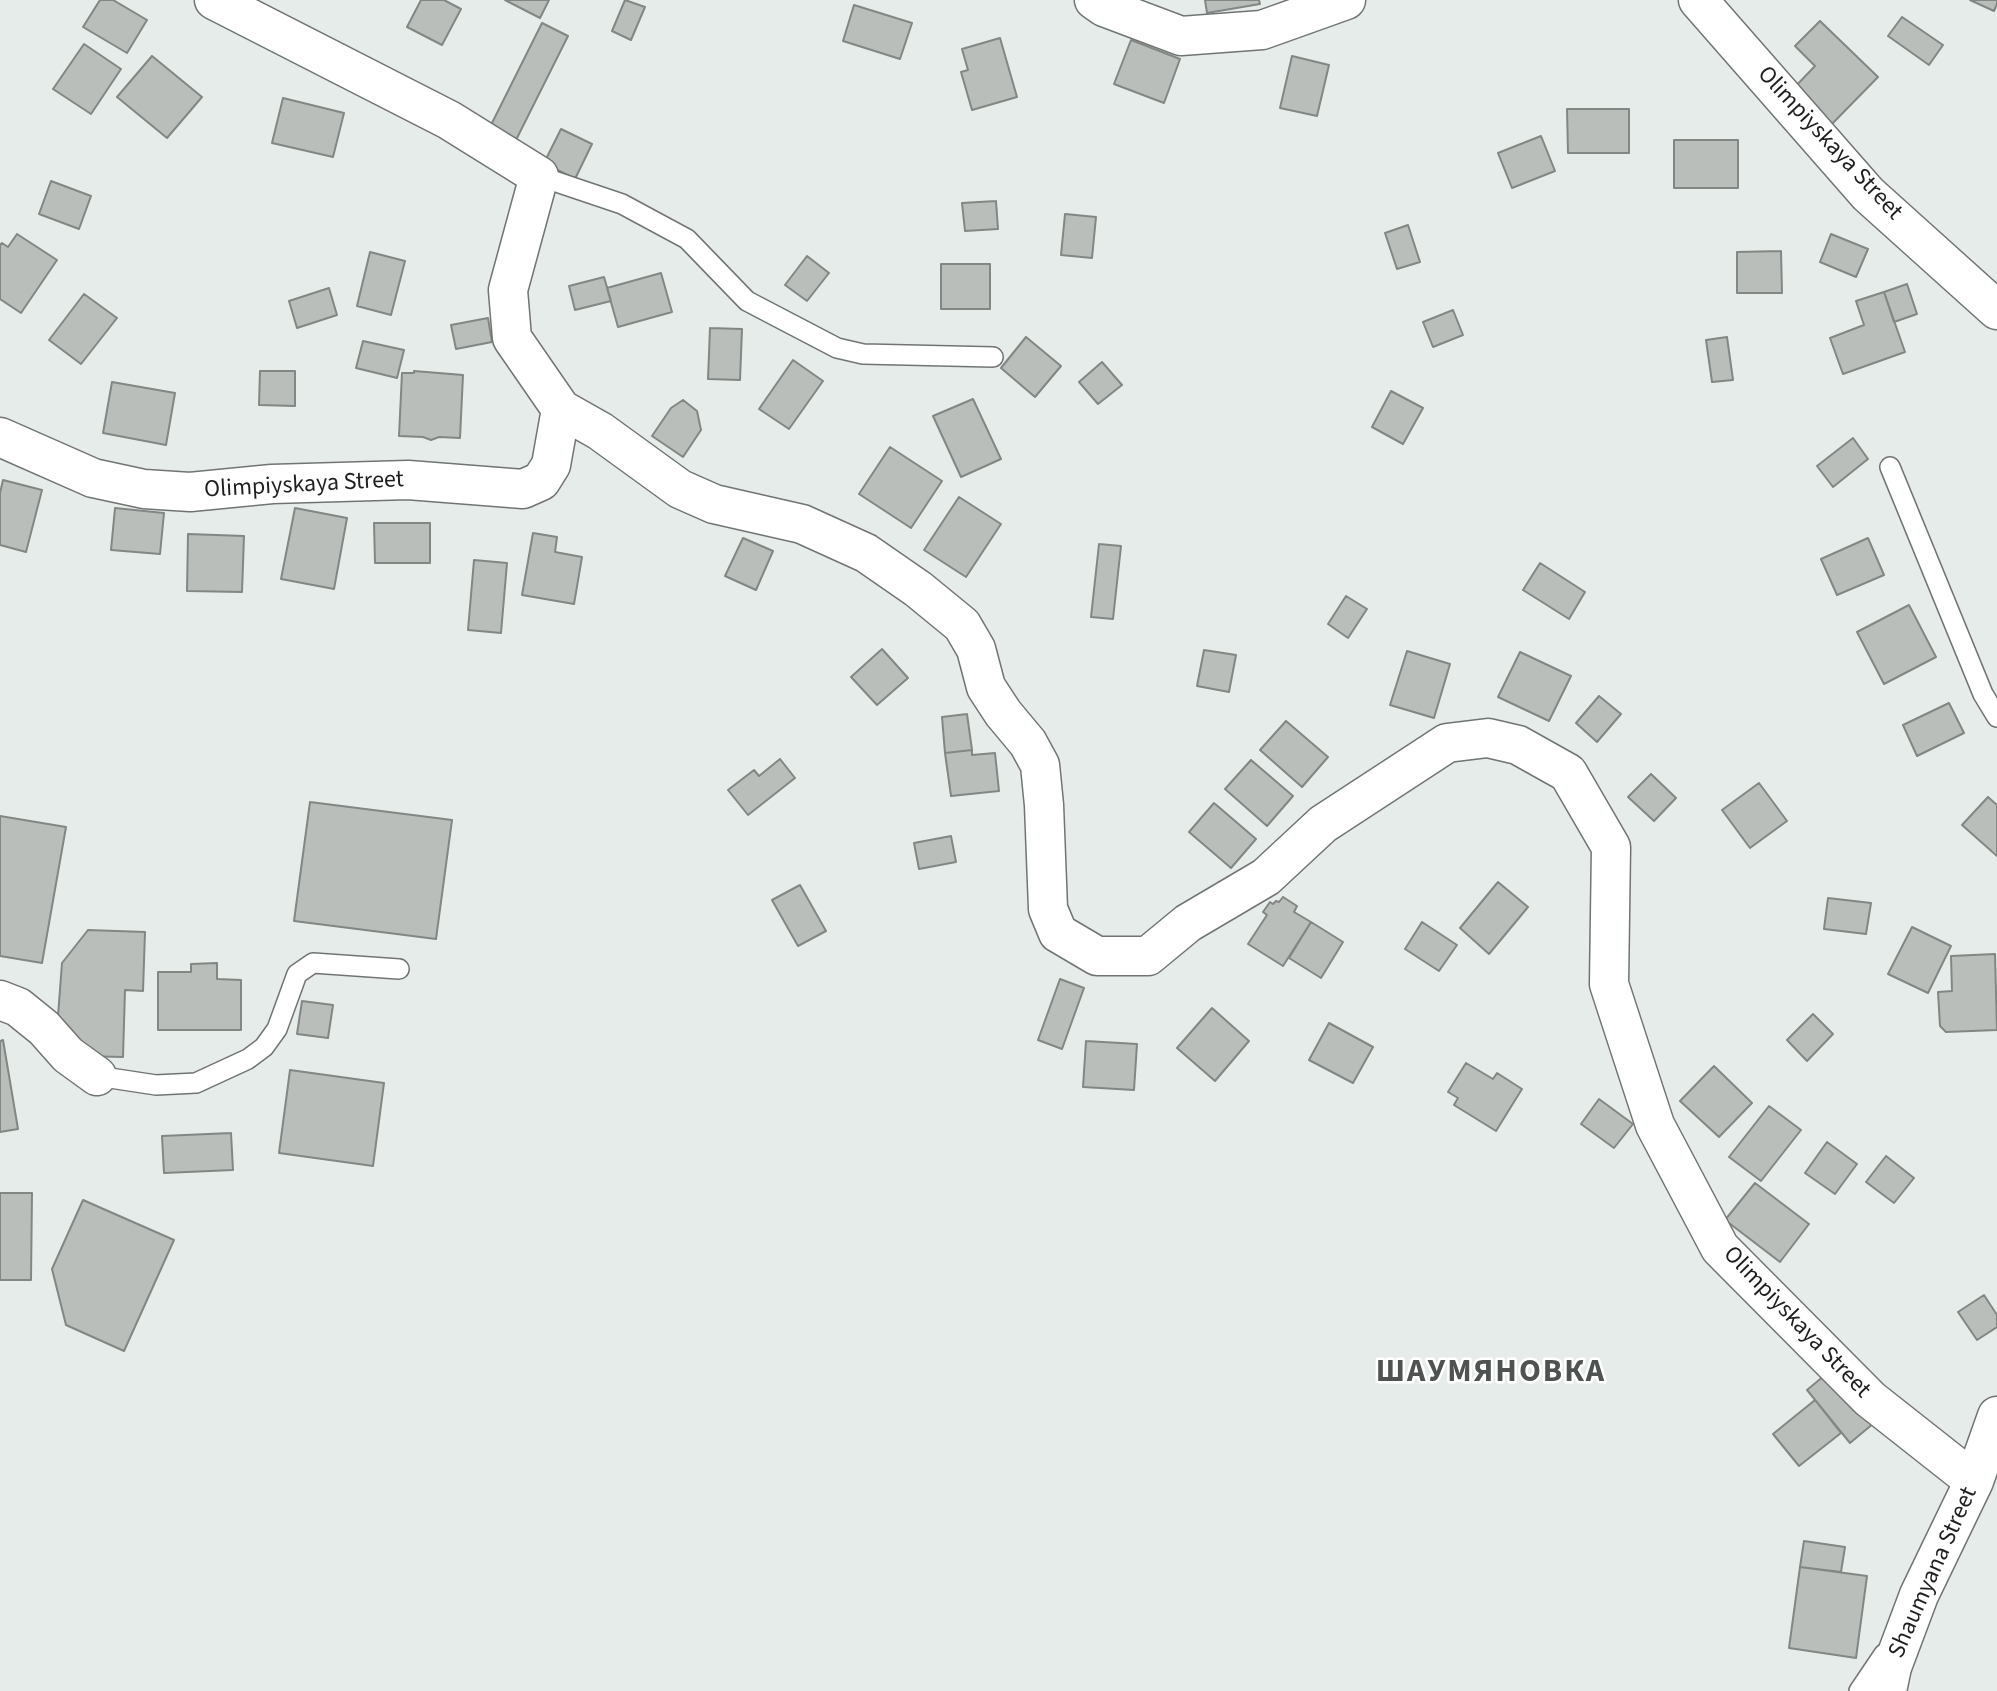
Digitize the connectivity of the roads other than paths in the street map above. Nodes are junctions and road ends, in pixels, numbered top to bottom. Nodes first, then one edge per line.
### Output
1 (214, 0) edge
2 (1094, 0) edge
3 (1346, 0) edge
4 (1698, 0) edge
5 (539, 176) junction
6 (1997, 309) edge
7 (993, 357) dead end
8 (561, 409) junction
9 (0, 437) edge
10 (1890, 467) dead end
11 (1997, 717) edge
12 (399, 969) dead end
13 (0, 1000) edge
14 (97, 1076) joint
15 (1997, 1416) edge
16 (1974, 1481) junction
17 (1919, 1595) junction
18 (1859, 1691) edge
19 (1887, 1691) edge

1 - 5 street
2 - 3 street
4 - 6 street, Olimpiyskaya Street
5 - 7 lane
5 - 8 street, Olimpiyskaya Street
8 - 9 street, Olimpiyskaya Street
8 - 16 street, Olimpiyskaya Street
10 - 11 lane
12 - 14 lane
13 - 14 street
15 - 16 street, Shaumyana Street
16 - 17 street, Shaumyana Street
17 - 18 lane
17 - 19 street, Shaumyana Street

